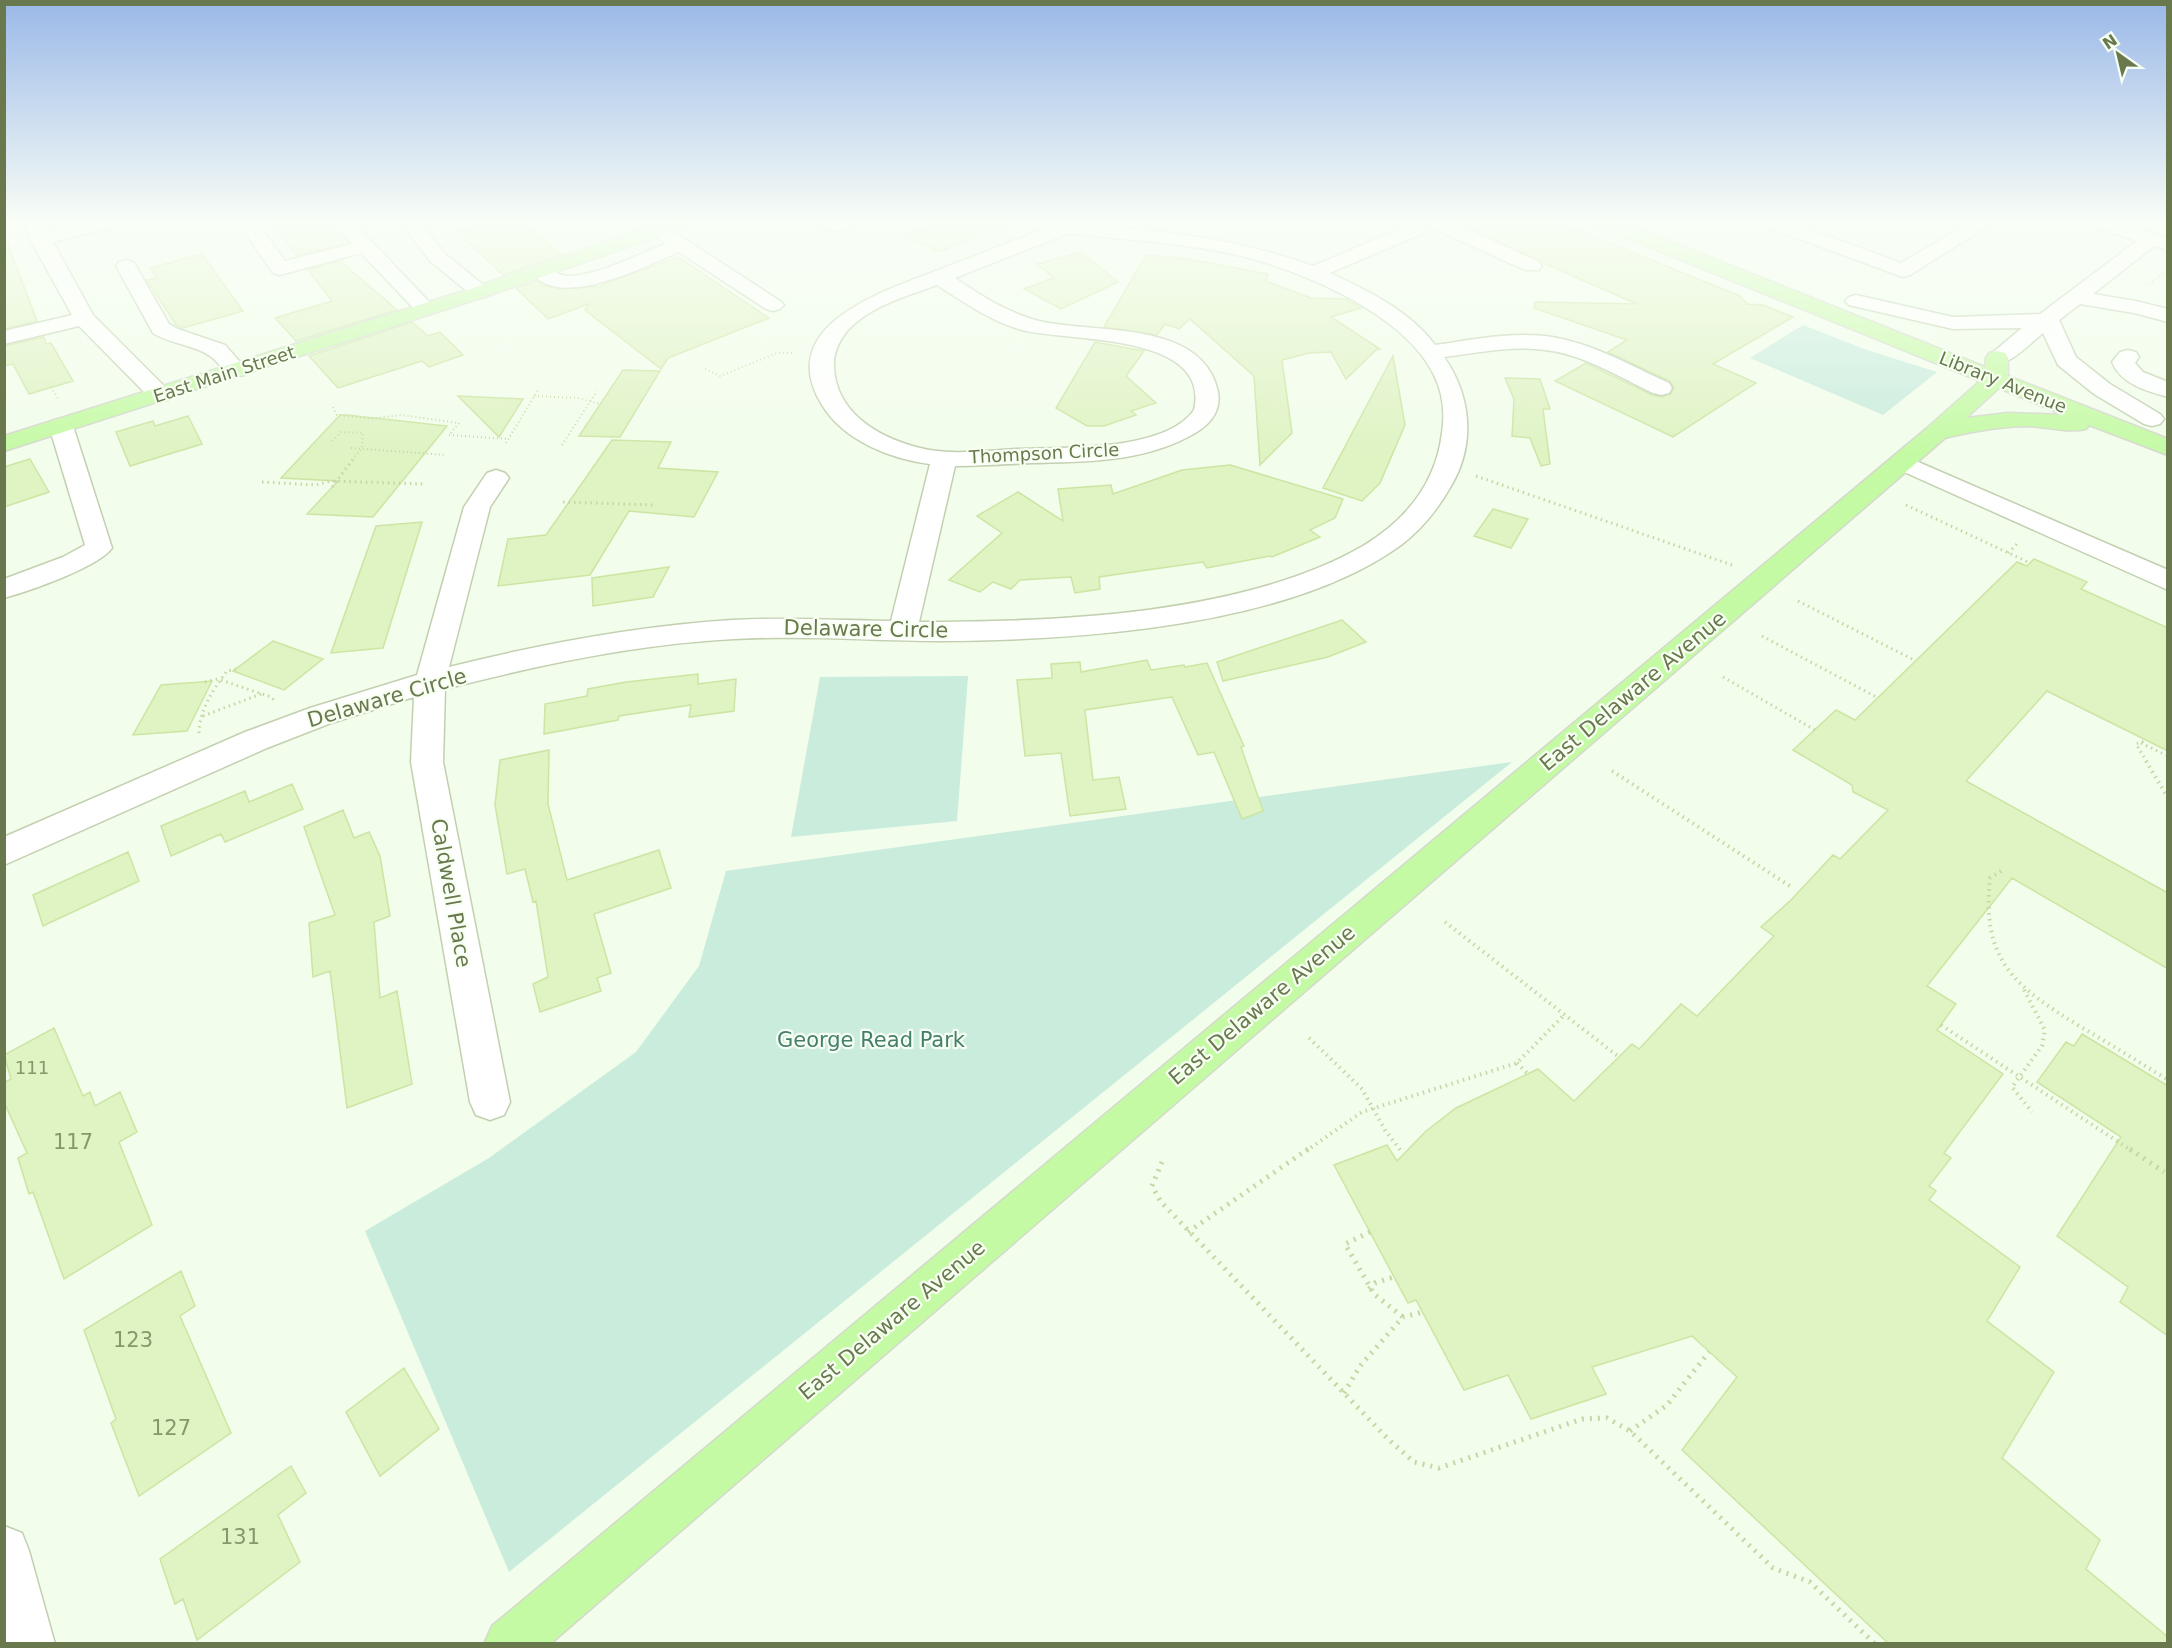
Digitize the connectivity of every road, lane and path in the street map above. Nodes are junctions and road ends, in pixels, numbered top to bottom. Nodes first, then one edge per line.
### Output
1 (73, 299) edge
2 (145, 299) edge
3 (415, 299) edge
4 (458, 299) edge
5 (764, 299) edge
6 (884, 299) edge
7 (976, 299) edge
8 (1365, 299) edge
9 (1818, 299) edge
10 (1851, 299) edge
11 (2071, 299) edge
12 (2084, 299) edge
13 (1856, 301) junction
14 (773, 305) dead end
15 (425, 309) junction
16 (2168, 316) edge
17 (84, 318) junction
18 (2048, 320) junction
19 (4, 339) edge
20 (1431, 352) junction
21 (797, 353) dead end
22 (2128, 357) dead end
23 (1983, 358) junction
24 (705, 369) dead end
25 (236, 370) junction
26 (1661, 388) dead end
27 (538, 390) dead end
28 (2168, 390) edge
29 (597, 391) dead end
30 (160, 395) junction
31 (534, 396) junction
32 (590, 401) junction
33 (600, 404) dead end
34 (333, 407) dead end
35 (61, 426) junction
36 (2158, 433) edge
37 (1935, 434) junction
38 (332, 441) dead end
39 (4, 444) edge
40 (562, 445) dead end
41 (351, 448) dead end
42 (362, 448) junction
43 (446, 455) dead end
44 (944, 459) junction
45 (1902, 462) junction
46 (1447, 469) junction
47 (496, 478) dead end
48 (336, 481) junction
49 (262, 482) dead end
50 (424, 484) dead end
51 (332, 487) dead end
52 (563, 502) dead end
53 (630, 504) junction
54 (653, 505) dead end
55 (1906, 505) dead end
56 (626, 510) dead end
57 (2030, 563) dead end
58 (1735, 566) dead end
59 (2168, 581) edge
60 (4, 589) edge
61 (1798, 601) dead end
62 (903, 631) junction
63 (1762, 636) dead end
64 (1916, 661) dead end
65 (236, 669) dead end
66 (1723, 677) dead end
67 (220, 680) junction
68 (206, 682) dead end
69 (430, 683) junction
70 (261, 694) junction
71 (1878, 698) dead end
72 (282, 710) dead end
73 (203, 716) junction
74 (1815, 730) dead end
75 (200, 735) dead end
76 (2147, 741) dead end
77 (2140, 742) junction
78 (2168, 756) edge
79 (1612, 771) dead end
80 (2168, 798) edge
81 (4, 852) edge
82 (2001, 871) dead end
83 (1793, 888) dead end
84 (1445, 922) dead end
85 (2022, 987) junction
86 (1565, 1014) junction
87 (1941, 1025) dead end
88 (1309, 1038) dead end
89 (1619, 1057) dead end
90 (1517, 1063) junction
91 (1528, 1074) dead end
92 (2019, 1077) junction
93 (2168, 1080) edge
94 (490, 1102) dead end
95 (1374, 1107) junction
96 (2032, 1112) dead end
97 (1401, 1151) dead end
98 (1162, 1162) dead end
99 (2164, 1172) dead end
100 (1188, 1232) junction
101 (1370, 1233) dead end
102 (1394, 1277) dead end
103 (1369, 1289) junction
104 (1423, 1312) dead end
105 (1403, 1317) junction
106 (1709, 1352) dead end
107 (1344, 1393) junction
108 (1630, 1431) junction
109 (4, 1551) edge
110 (29, 1644) edge
111 (510, 1644) edge
112 (1875, 1644) edge

1 - 17 street
2 - 25 street
3 - 15 street
4 - 15 main road, East Main Street
5 - 14 street
6 - 44 street, Thompson Circle
7 - 44 street, Thompson Circle
8 - 20 street, Delaware Circle
9 - 23 main road, Library Avenue
10 - 13 main road, Library Avenue
11 - 18 street
12 - 16 street
13 - 18 street
13 - 23 main road, Library Avenue
15 - 25 main road, East Main Street
17 - 19 street
17 - 30 street
18 - 23 street
18 - 36 street
20 - 26 street
20 - 46 street, Delaware Circle
21 - 24 path
22 - 28 street
23 - 36 main road, Library Avenue
23 - 37 main road, East Delaware Avenue
25 - 30 main road, East Main Street
27 - 31 path
29 - 32 path
30 - 35 main road, East Main Street
31 - 32 path
31 - 34 path
32 - 33 path
32 - 40 path
35 - 39 main road, East Main Street
35 - 60 street
36 - 37 main road
37 - 45 main road, East Delaware Avenue
38 - 42 path
41 - 42 path
42 - 43 path
42 - 48 path
44 - 62 street
45 - 59 street
45 - 111 main road, East Delaware Avenue
46 - 58 path
46 - 62 street, Delaware Circle
47 - 69 street, Caldwell Place
48 - 49 path
48 - 50 path
48 - 51 path
52 - 53 path
53 - 54 path
53 - 56 path
55 - 57 path
61 - 64 path
62 - 69 street, Delaware Circle
63 - 71 path
65 - 67 path
66 - 74 path
67 - 68 path
67 - 70 path
67 - 73 path
69 - 81 street, Delaware Circle
69 - 94 street, Caldwell Place
70 - 72 path
70 - 73 path
73 - 75 path
76 - 77 path
77 - 78 path
77 - 80 path
79 - 83 path
82 - 85 path
84 - 86 path
85 - 92 path
85 - 93 path
86 - 89 path
86 - 90 path
87 - 92 path
88 - 95 path
90 - 91 path
90 - 95 path
92 - 96 path
92 - 99 path
95 - 97 path
95 - 100 path
98 - 100 path
100 - 107 path
101 - 103 path
102 - 103 path
103 - 105 path
104 - 105 path
105 - 107 path
106 - 108 path
107 - 108 path
108 - 112 path
109 - 110 street

